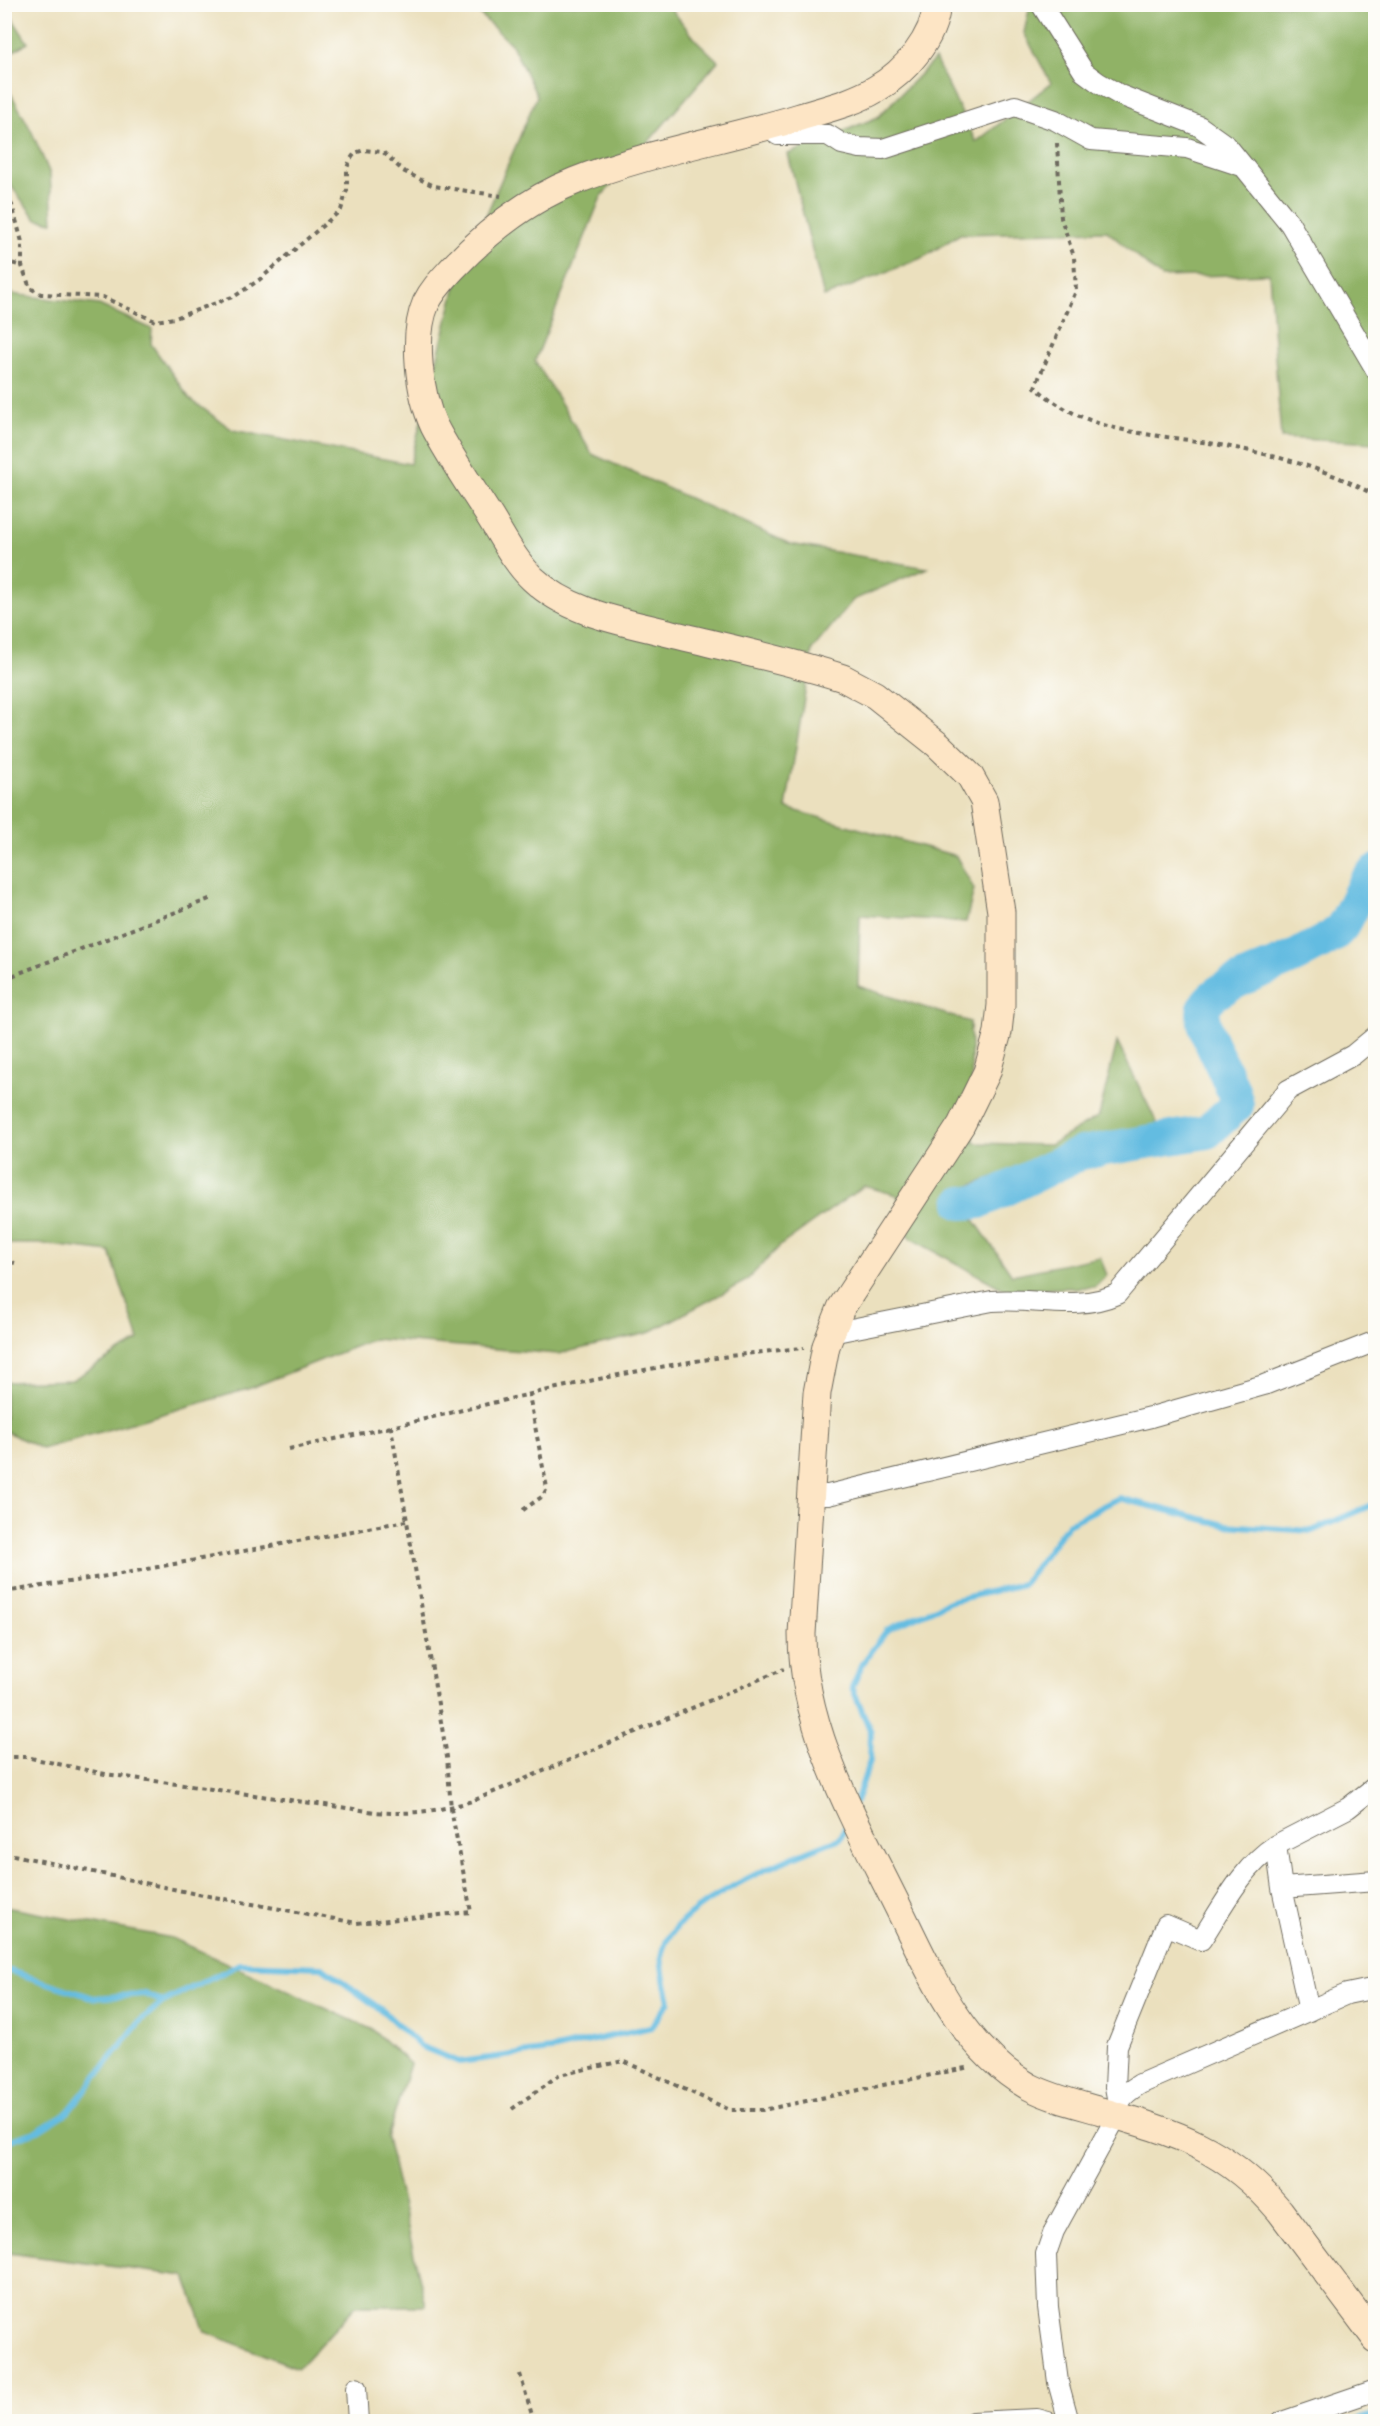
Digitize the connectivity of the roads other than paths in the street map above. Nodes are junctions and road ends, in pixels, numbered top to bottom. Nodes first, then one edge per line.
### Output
1 (937, 4) edge
2 (1041, 4) edge
3 (770, 126) junction
4 (1242, 166) junction
5 (1376, 370) edge
6 (1376, 1036) edge
7 (828, 1339) junction
8 (1376, 1341) edge
9 (812, 1495) junction
10 (1376, 1786) edge
11 (1276, 1845) junction
12 (1376, 1881) edge
13 (1282, 1888) junction
14 (1376, 1988) edge
15 (1309, 2012) junction
16 (1117, 2109) junction
17 (1376, 2339) edge
18 (356, 2388) dead end
19 (1376, 2390) edge
20 (358, 2421) edge
21 (973, 2421) edge
22 (1048, 2421) edge
23 (1069, 2421) edge
24 (1282, 2421) edge

1 - 3 street
2 - 4 street
3 - 4 street
3 - 7 street
4 - 5 street
6 - 7 street
7 - 9 street
8 - 9 street
9 - 16 street
10 - 11 street
11 - 13 street
11 - 16 street
12 - 13 street
13 - 15 street
14 - 15 street
15 - 16 street
16 - 17 street
16 - 23 street
18 - 20 street
19 - 24 street
21 - 22 street

